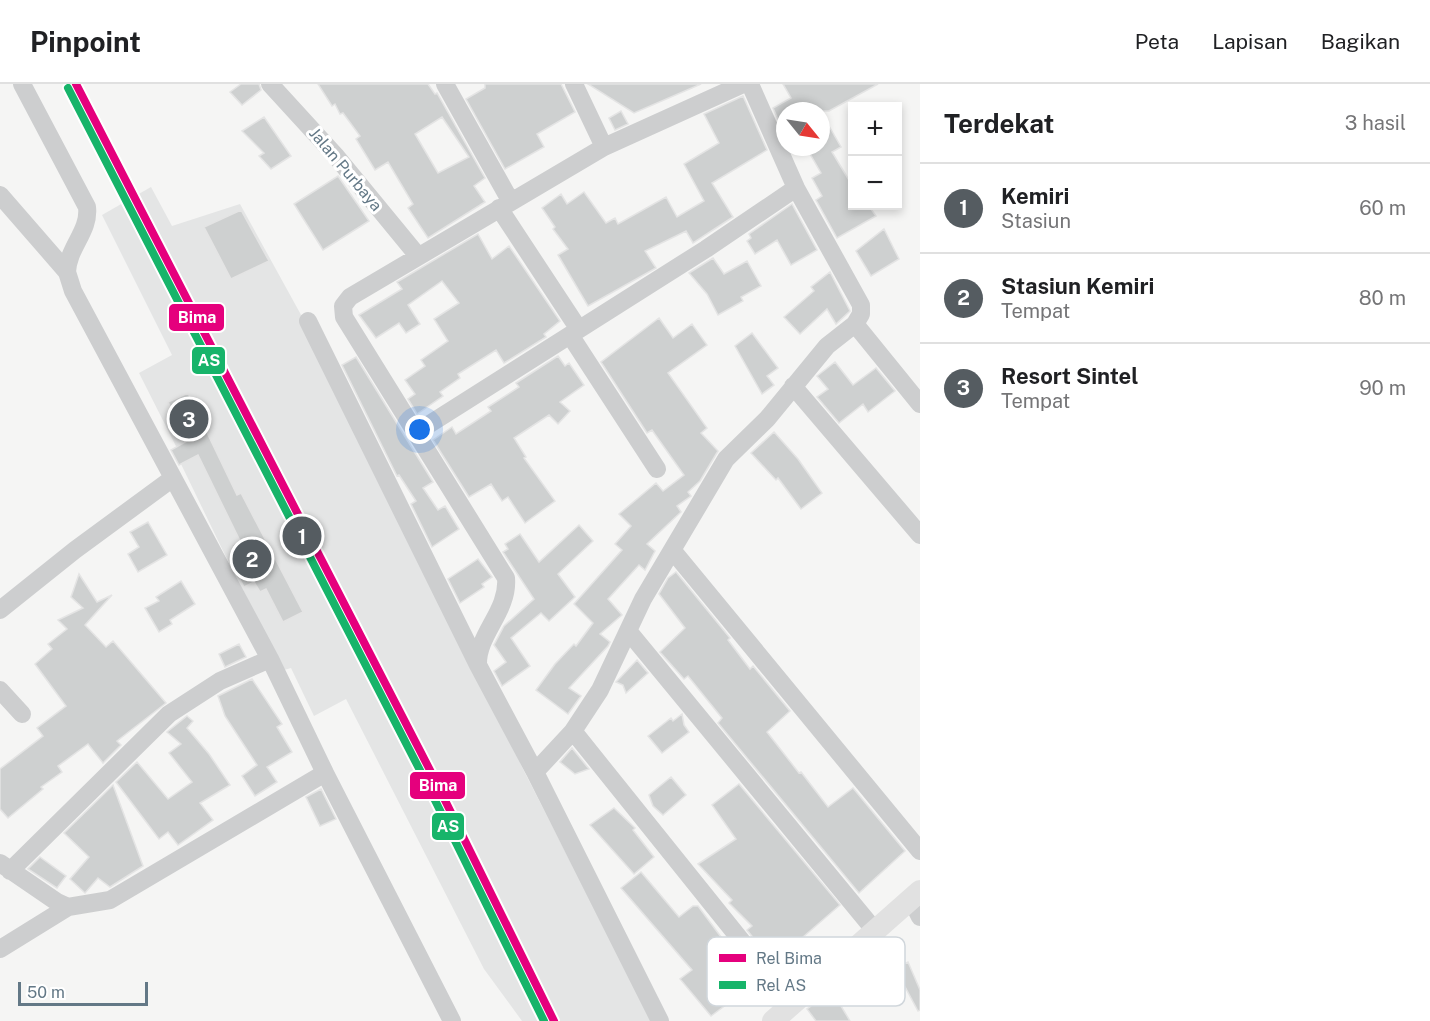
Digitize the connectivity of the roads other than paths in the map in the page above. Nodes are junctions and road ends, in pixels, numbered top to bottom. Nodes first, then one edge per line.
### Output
1 (22, 84) edge
2 (270, 84) edge
3 (445, 84) edge
4 (574, 84) edge
5 (743, 84) edge
6 (750, 84) edge
7 (604, 147) junction
8 (796, 188) junction
9 (0, 195) edge
10 (505, 205) junction
11 (7, 211) edge
12 (418, 256) junction
13 (67, 272) junction
14 (308, 321) dead end
15 (855, 324) junction
16 (574, 332) junction
17 (793, 386) junction
18 (920, 404) edge
19 (417, 432) junction
20 (657, 469) dead end
21 (173, 478) junction
22 (920, 535) edge
23 (673, 551) junction
24 (0, 610) edge
25 (629, 632) junction
26 (270, 658) junction
27 (478, 665) junction
28 (0, 690) edge
29 (22, 714) dead end
30 (573, 731) junction
31 (535, 772) junction
32 (325, 773) junction
33 (920, 851) edge
34 (5, 867) edge
35 (917, 902) edge
36 (68, 907) junction
37 (876, 932) junction
38 (738, 937) edge
39 (870, 937) edge
40 (0, 949) edge
41 (792, 1006) edge
42 (452, 1021) edge
43 (660, 1021) edge
44 (773, 1021) edge

1 - 13 street
2 - 12 street, Jalan Purbaya
3 - 10 street
4 - 7 street
5 - 7 street
6 - 8 street
7 - 10 street
8 - 15 street
8 - 16 street
9 - 11 street
10 - 12 street
10 - 16 street
11 - 13 street
12 - 19 street
13 - 21 street
14 - 27 street
15 - 17 street
15 - 18 street
16 - 19 street
16 - 20 street
17 - 22 street
17 - 23 street
19 - 27 street
21 - 24 street
21 - 26 street
23 - 25 street
23 - 33 street
25 - 30 street
25 - 37 street
26 - 32 street
26 - 34 street
27 - 31 street
28 - 29 street
30 - 31 street
30 - 38 street
31 - 43 street
32 - 36 street
32 - 42 street
34 - 36 street
35 - 37 main road
36 - 40 street
37 - 39 main road
41 - 44 main road

